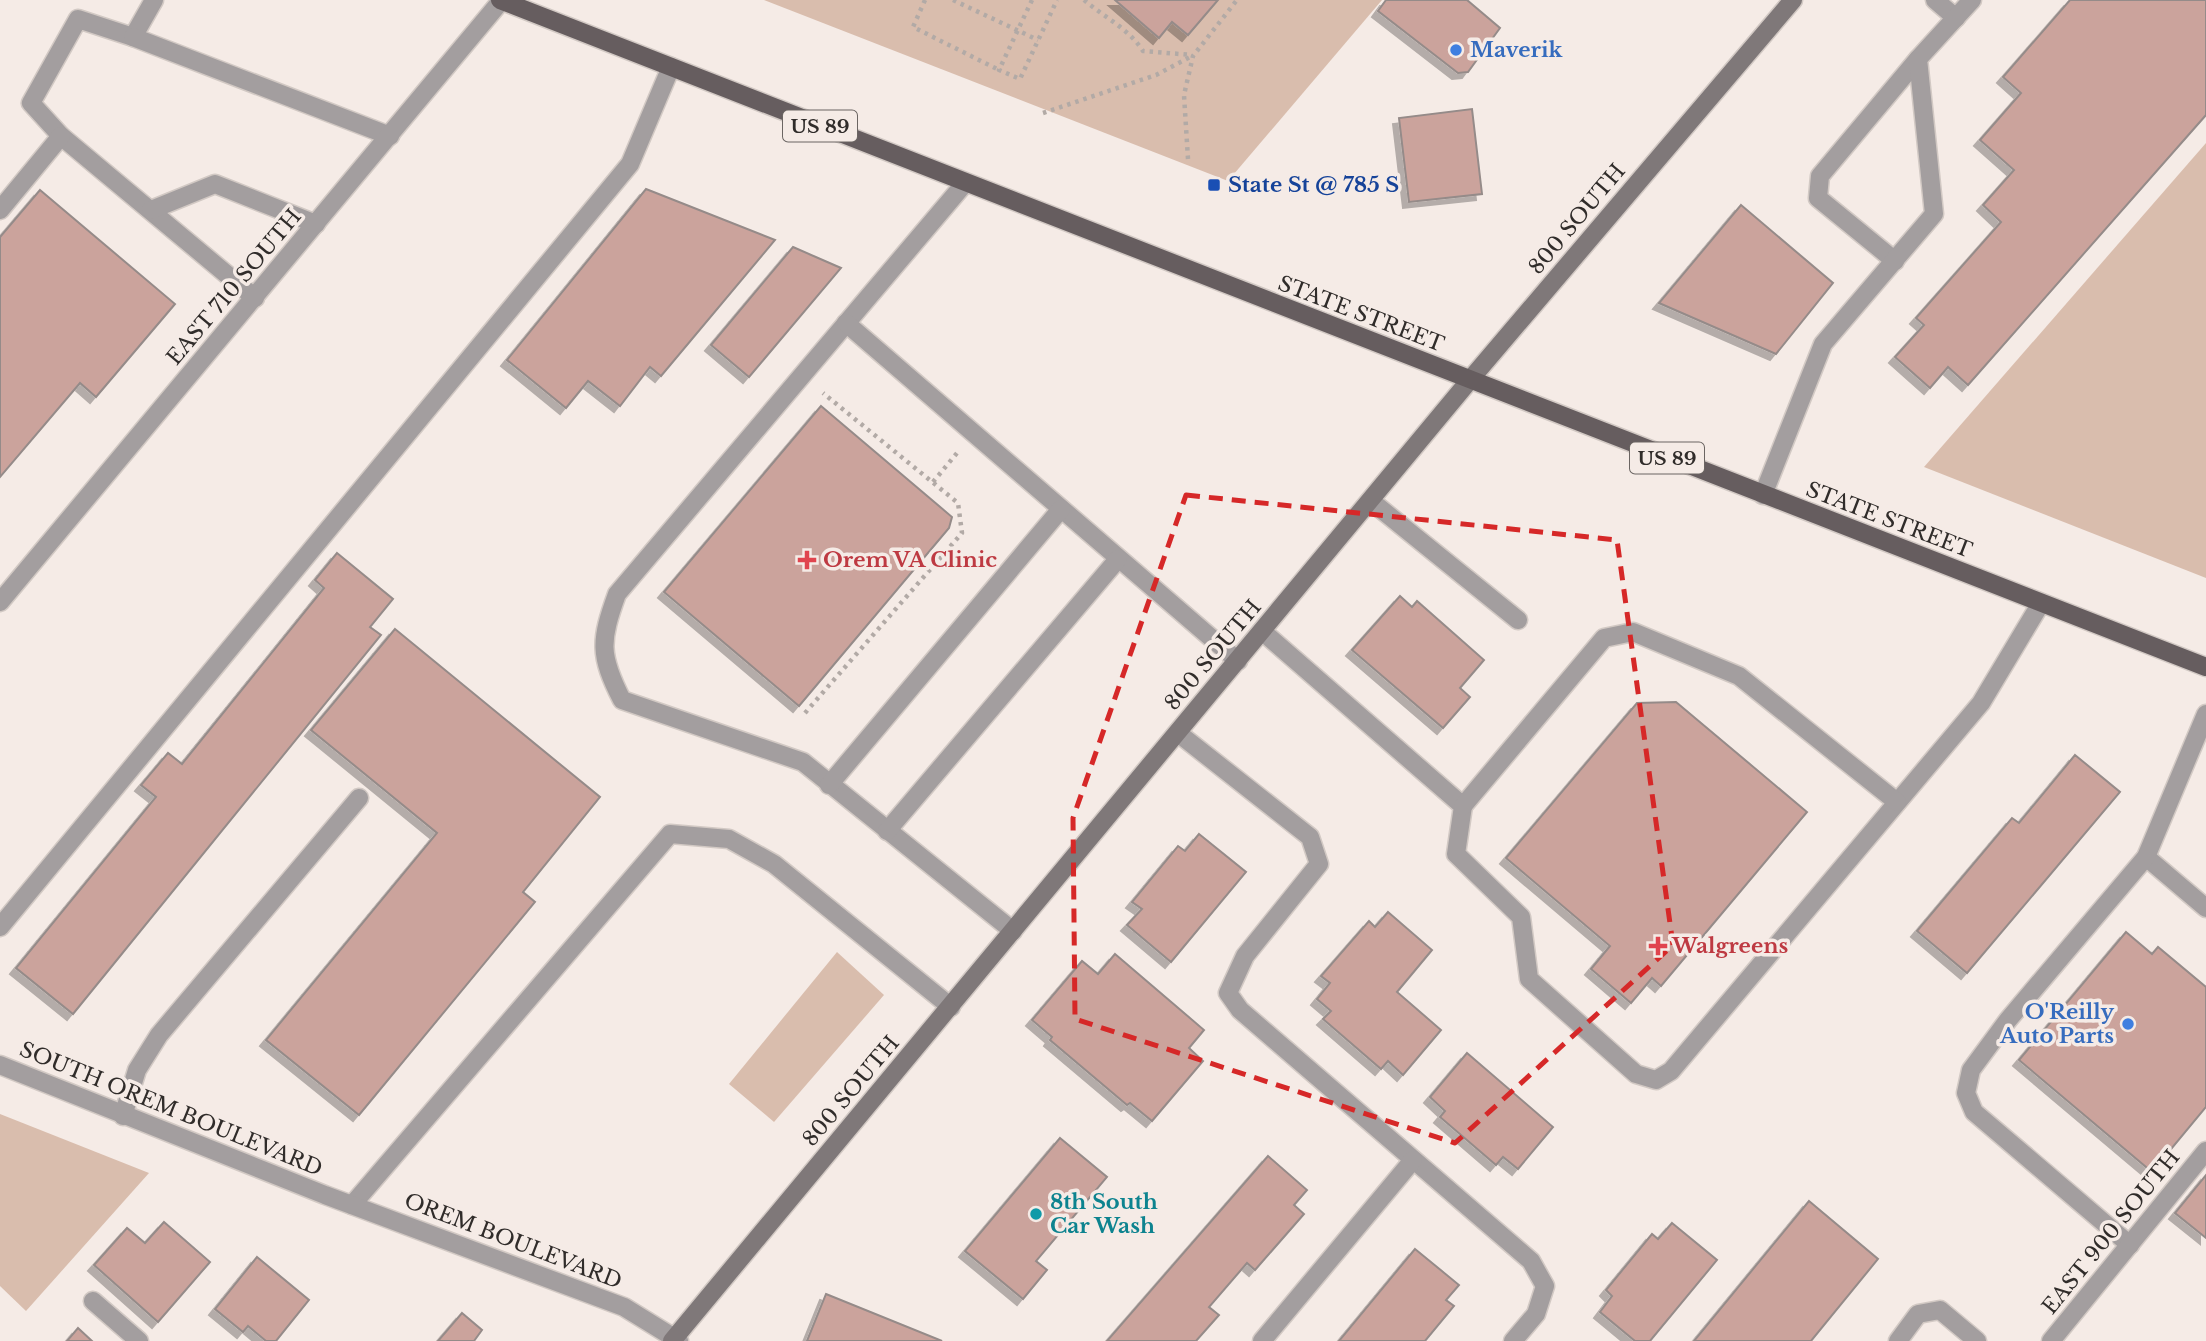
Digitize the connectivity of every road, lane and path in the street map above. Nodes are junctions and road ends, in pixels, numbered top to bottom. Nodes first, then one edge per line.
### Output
1 (154, 0) edge
2 (501, 0) edge
3 (925, 0) edge
4 (953, 0) edge
5 (1032, 0) edge
6 (1057, 0) edge
7 (1084, 0) edge
8 (1237, 0) edge
9 (1793, 0) edge
10 (1935, 0) edge
11 (1972, 0) edge
12 (1956, 18) junction
13 (1018, 31) junction
14 (133, 37) junction
15 (1038, 40) junction
16 (1193, 55) junction
17 (1918, 60) junction
18 (671, 67) junction
19 (999, 70) junction
20 (1043, 113) dead end
21 (61, 136) junction
22 (390, 136) junction
23 (1188, 159) dead end
24 (965, 183) junction
25 (0, 210) edge
26 (151, 210) junction
27 (316, 224) junction
28 (1895, 261) junction
29 (255, 298) junction
30 (846, 323) junction
31 (1469, 381) junction
32 (822, 392) dead end
33 (974, 434) junction
34 (933, 482) junction
35 (1763, 495) junction
36 (1371, 501) junction
37 (1061, 509) junction
38 (1118, 559) junction
39 (0, 601) edge
40 (2041, 603) junction
41 (1518, 620) dead end
42 (1262, 631) junction
43 (1238, 661) junction
44 (2206, 667) edge
45 (805, 713) dead end
46 (2206, 714) edge
47 (1178, 733) junction
48 (829, 785) junction
49 (359, 797) dead end
50 (1898, 802) junction
51 (1463, 806) junction
52 (887, 831) junction
53 (2146, 857) junction
54 (2206, 908) edge
55 (0, 927) edge
56 (1013, 931) junction
57 (951, 1007) junction
58 (0, 1065) edge
59 (123, 1116) junction
60 (2206, 1151) edge
61 (1413, 1160) junction
62 (325, 1195) joint
63 (352, 1205) junction
64 (2130, 1245) junction
65 (93, 1301) dead end
66 (675, 1340) edge
67 (139, 1341) edge
68 (1262, 1341) edge
69 (1513, 1341) edge
70 (1898, 1341) edge
71 (1977, 1341) edge
72 (2051, 1341) edge

1 - 14 street
2 - 18 main road, STATE STREET / US 89
2 - 22 street, EAST 710 SOUTH
3 - 19 path
4 - 13 path
5 - 13 path
6 - 15 path
7 - 16 path
8 - 16 path
9 - 31 main road, 800 SOUTH
10 - 12 street
11 - 12 street
12 - 17 street
13 - 15 path
13 - 19 path
14 - 21 street
14 - 22 street
15 - 19 path
16 - 20 path
16 - 23 path
17 - 28 street
17 - 28 street
18 - 24 main road, STATE STREET / US 89
18 - 55 street
21 - 25 street
21 - 26 street
22 - 27 street, EAST 710 SOUTH
24 - 30 street
24 - 31 main road, STATE STREET / US 89
26 - 27 street
26 - 29 street
27 - 29 street, EAST 710 SOUTH
28 - 35 street
29 - 39 street, EAST 710 SOUTH
30 - 33 street
30 - 48 street
31 - 35 main road, STATE STREET / US 89
31 - 36 main road, 800 SOUTH
32 - 34 path
33 - 34 path
33 - 37 street
34 - 45 path
35 - 40 main road, STATE STREET / US 89
36 - 41 street
36 - 42 main road, 800 SOUTH
37 - 38 street
37 - 48 street
38 - 43 street
38 - 52 street
40 - 44 main road, STATE STREET / US 89
40 - 50 street
42 - 43 main road, 800 SOUTH
42 - 51 street
43 - 47 main road, 800 SOUTH
46 - 53 street
47 - 56 main road, 800 SOUTH
47 - 61 street
48 - 52 street
49 - 59 street
50 - 51 street
50 - 51 street
52 - 56 street
53 - 54 street
53 - 64 street
56 - 57 main road, 800 SOUTH
57 - 63 street
57 - 66 main road, 800 SOUTH
58 - 59 street, SOUTH OREM BOULEVARD
59 - 62 street, SOUTH OREM BOULEVARD
60 - 64 street, EAST 900 SOUTH
61 - 68 street
61 - 69 street
62 - 63 street, OREM BOULEVARD
63 - 66 street, OREM BOULEVARD
64 - 72 street, EAST 900 SOUTH
65 - 67 street
70 - 71 street

